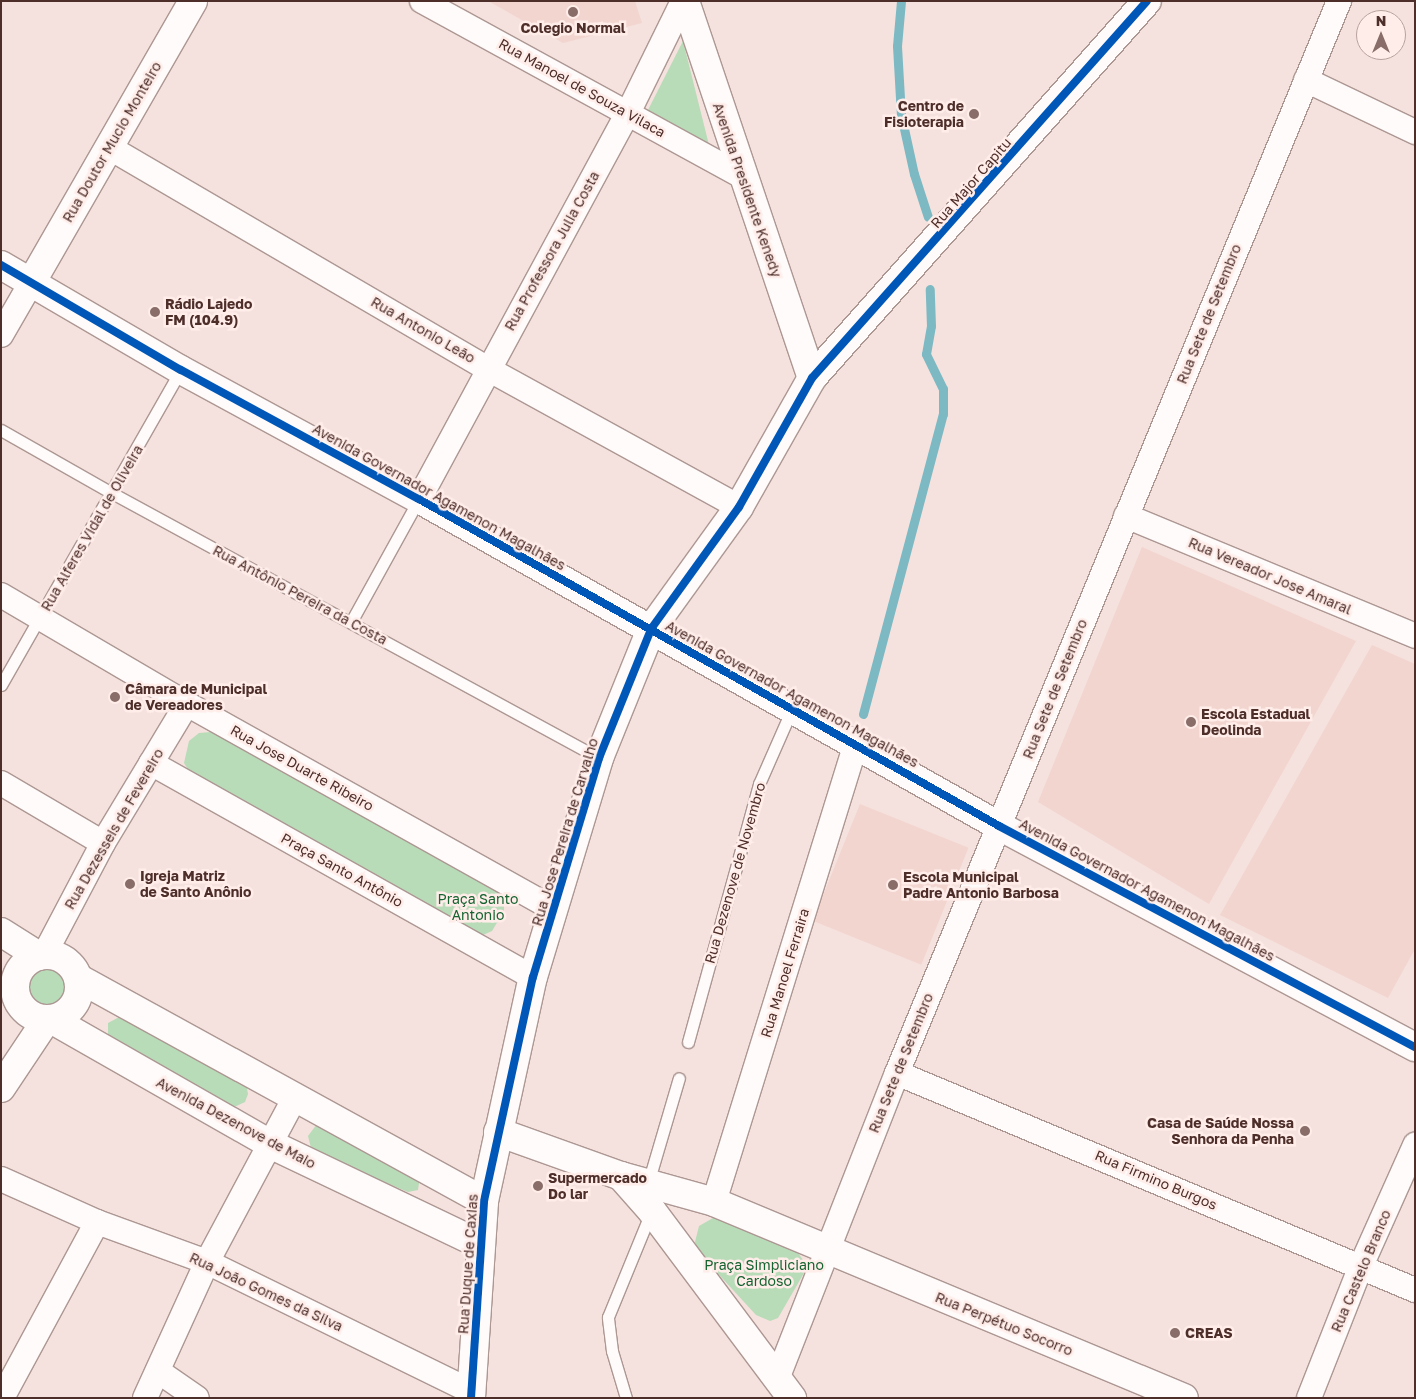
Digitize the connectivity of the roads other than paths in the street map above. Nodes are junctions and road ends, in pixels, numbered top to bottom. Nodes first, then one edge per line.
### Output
1 (193, 1) edge
2 (422, 1) edge
3 (684, 1) edge
4 (1147, 1) edge
5 (1339, 1) edge
6 (1306, 80) junction
7 (628, 113) junction
8 (1415, 132) edge
9 (110, 148) junction
10 (741, 176) junction
11 (1, 265) edge
12 (31, 283) junction
13 (1, 335) edge
14 (488, 368) junction
15 (181, 370) junction
16 (812, 378) junction
17 (1, 430) edge
18 (112, 493) junction
19 (419, 499) junction
20 (739, 507) junction
21 (1126, 516) junction
22 (1, 595) edge
23 (42, 616) junction
24 (351, 622) junction
25 (651, 629) junction
26 (1415, 636) edge
27 (1, 685) edge
28 (187, 704) junction
29 (793, 708) junction
30 (856, 744) junction
31 (599, 758) junction
32 (151, 763) junction
33 (1, 783) edge
34 (1000, 826) junction
35 (103, 843) junction
36 (554, 909) junction
37 (1, 932) edge
38 (42, 955) junction
39 (533, 977) junction
40 (78, 978) junction
41 (8, 991) edge
42 (49, 1019) junction
43 (688, 1042) dead end
44 (1415, 1047) edge
45 (896, 1073) junction
46 (679, 1078) dead end
47 (1, 1088) edge
48 (294, 1099) junction
49 (498, 1132) junction
50 (270, 1144) junction
51 (1415, 1145) edge
52 (621, 1176) junction
53 (1, 1179) edge
54 (648, 1183) junction
55 (484, 1201) junction
56 (714, 1202) junction
57 (652, 1210) junction
58 (97, 1222) junction
59 (480, 1244) junction
60 (825, 1250) junction
61 (206, 1262) junction
62 (1361, 1266) junction
63 (1415, 1290) edge
64 (158, 1371) junction
65 (784, 1388) edge
66 (471, 1395) edge
67 (2, 1398) edge
68 (145, 1398) edge
69 (197, 1398) edge
70 (626, 1398) edge
71 (1184, 1398) edge
72 (1309, 1398) edge

1 - 9 street, Rua Doutor Mucio Monteiro
2 - 7 street, Rua Manoel de Souza Vilaca
3 - 7 street, Rua Professora Julia Costa
3 - 10 street, Avenida Presidente Kenedy
4 - 16 street, Rua Major Capitu
5 - 6 street, Rua Sete de Setembro
6 - 8 street
6 - 21 street, Rua Sete de Setembro
7 - 10 street, Rua Manoel de Souza Vilaca
7 - 14 street, Rua Professora Julia Costa
9 - 12 street, Rua Doutor Mucio Monteiro
9 - 14 street, Rua Antonio Leão
10 - 16 street, Avenida Presidente Kenedy
11 - 12 street, Avenida Governador Agamenon Magalhães
12 - 13 street
12 - 15 street, Avenida Governador Agamenon Magalhães
14 - 19 street, Rua Professora Julia Costa
14 - 20 street, Rua Antonio Leão
15 - 18 lane, Rua Alferes Vidal de Oliveira
15 - 19 street, Avenida Governador Agamenon Magalhães
16 - 20 street, Rua Jose Pereira de Carvalho
17 - 18 lane, Rua Antônio Pereira da Costa
18 - 23 lane, Rua Alferes Vidal de Oliveira
18 - 24 lane, Rua Antônio Pereira da Costa
19 - 24 lane
19 - 25 street, Avenida Governador Agamenon Magalhães
20 - 25 street, Rua Jose Pereira de Carvalho
21 - 26 street, Rua Vereador Jose Amaral
21 - 34 street, Rua Sete de Setembro
22 - 23 street, Rua Jose Duarte Ribeiro
23 - 27 lane, Rua Alferes Vidal de Oliveira
23 - 28 street, Rua Jose Duarte Ribeiro
24 - 31 lane, Rua Antônio Pereira da Costa
25 - 29 street, Avenida Governador Agamenon Magalhães
25 - 31 street, Rua Jose Pereira de Carvalho
28 - 32 street, Rua Dezesseis de Fevereiro
28 - 36 street, Rua Jose Duarte Ribeiro
29 - 30 street, Avenida Governador Agamenon Magalhães
29 - 43 lane, Rua Dezenove de Novembro
30 - 34 street, Avenida Governador Agamenon Magalhães
30 - 56 street, Rua Manoel Ferraira
31 - 36 street, Rua Jose Pereira de Carvalho
32 - 35 street, Rua Dezesseis de Fevereiro
32 - 39 street, Praça Santo Antônio
33 - 35 street
34 - 44 street, Avenida Governador Agamenon Magalhães
34 - 45 street, Rua Sete de Setembro
35 - 38 street, Rua Dezesseis de Fevereiro
36 - 39 street, Rua Jose Pereira de Carvalho
37 - 38 street
38 - 40 street
38 - 41 street
39 - 49 street, Rua Jose Pereira de Carvalho
40 - 42 street
40 - 48 street
41 - 42 street
42 - 47 street
42 - 50 street, Avenida Dezenove de Maio
45 - 60 street, Rua Sete de Setembro
45 - 62 street, Rua Firmino Burgos
46 - 54 lane
48 - 50 street
48 - 55 street
49 - 52 street, Rua Perpétuo Socorro
49 - 55 street, Rua Duque de Caxias
50 - 59 street, Avenida Dezenove de Maio
50 - 61 street
51 - 62 street, Rua Castelo Branco
52 - 54 street, Rua Perpétuo Socorro
52 - 57 street
53 - 58 street, Rua João Gomes da Silva
54 - 56 street, Rua Perpétuo Socorro
55 - 59 street, Rua Duque de Caxias
56 - 60 street, Rua Perpétuo Socorro
57 - 65 street
57 - 70 lane
58 - 61 street, Rua João Gomes da Silva
58 - 67 street
59 - 66 street, Rua Duque de Caxias
60 - 65 street, Rua Sete de Setembro
60 - 71 street, Rua Perpétuo Socorro
61 - 64 street
61 - 66 street, Rua João Gomes da Silva
62 - 63 street, Rua Firmino Burgos
62 - 72 street, Rua Castelo Branco
64 - 68 street
64 - 69 street

